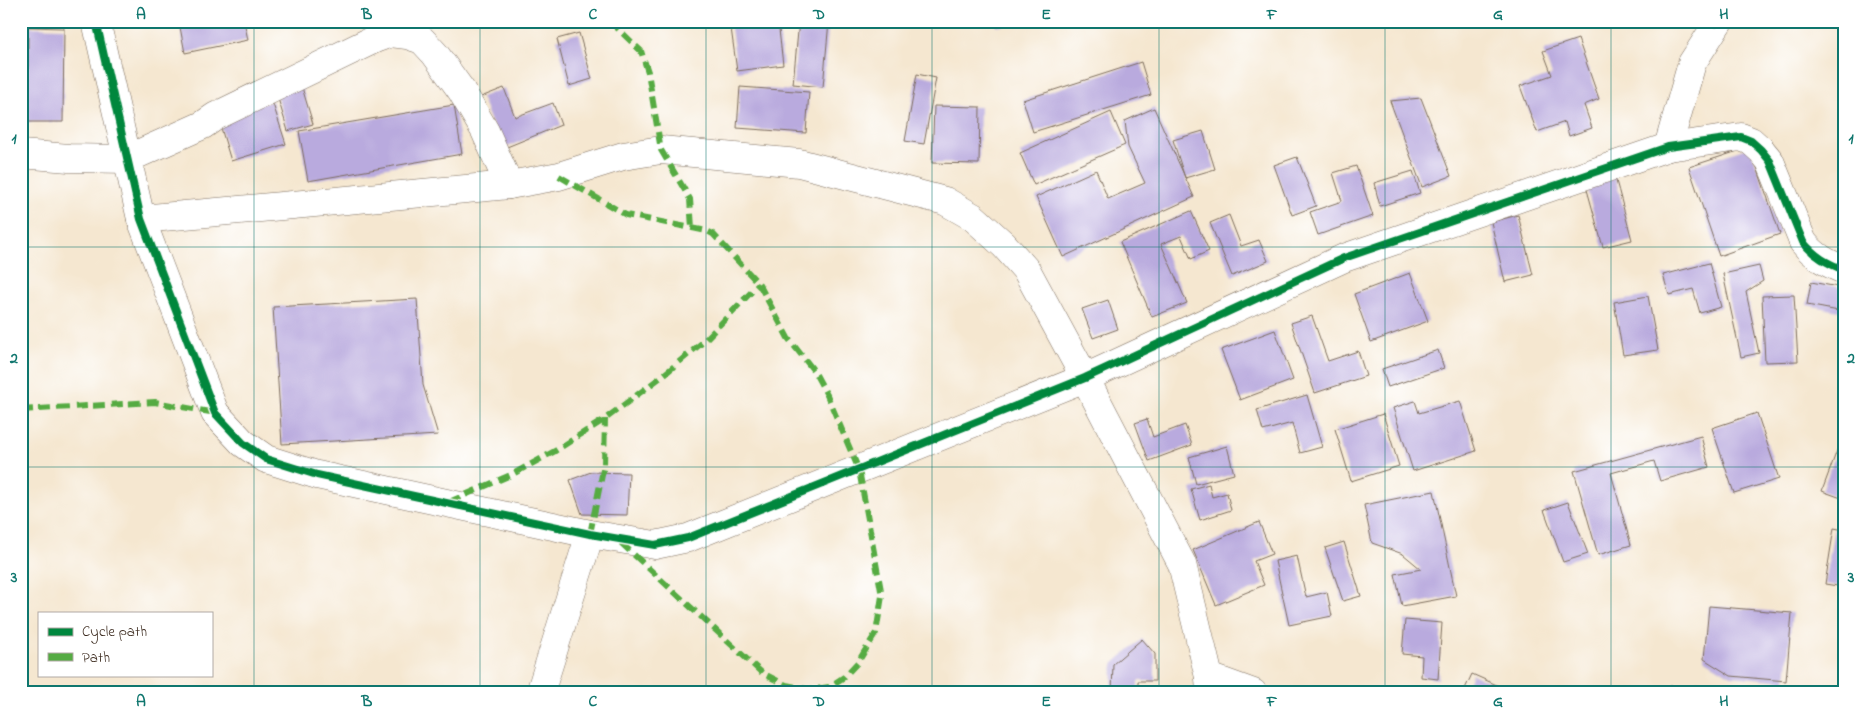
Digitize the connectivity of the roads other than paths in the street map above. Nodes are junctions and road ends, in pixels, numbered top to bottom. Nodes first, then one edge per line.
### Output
1 (96, 21) edge
2 (1718, 21) edge
3 (1668, 147) junction
4 (21, 154) edge
5 (127, 159) junction
6 (510, 185) junction
7 (141, 218) junction
8 (1844, 270) edge
9 (1085, 378) junction
10 (590, 534) junction
11 (1210, 685) edge
12 (540, 693) edge
13 (1253, 693) edge

1 - 5 street
2 - 3 street
3 - 8 street
3 - 9 street
4 - 5 street
5 - 6 street
5 - 7 street
6 - 7 street
6 - 9 street
7 - 10 street
9 - 10 street
9 - 11 street
10 - 12 street
11 - 13 street

